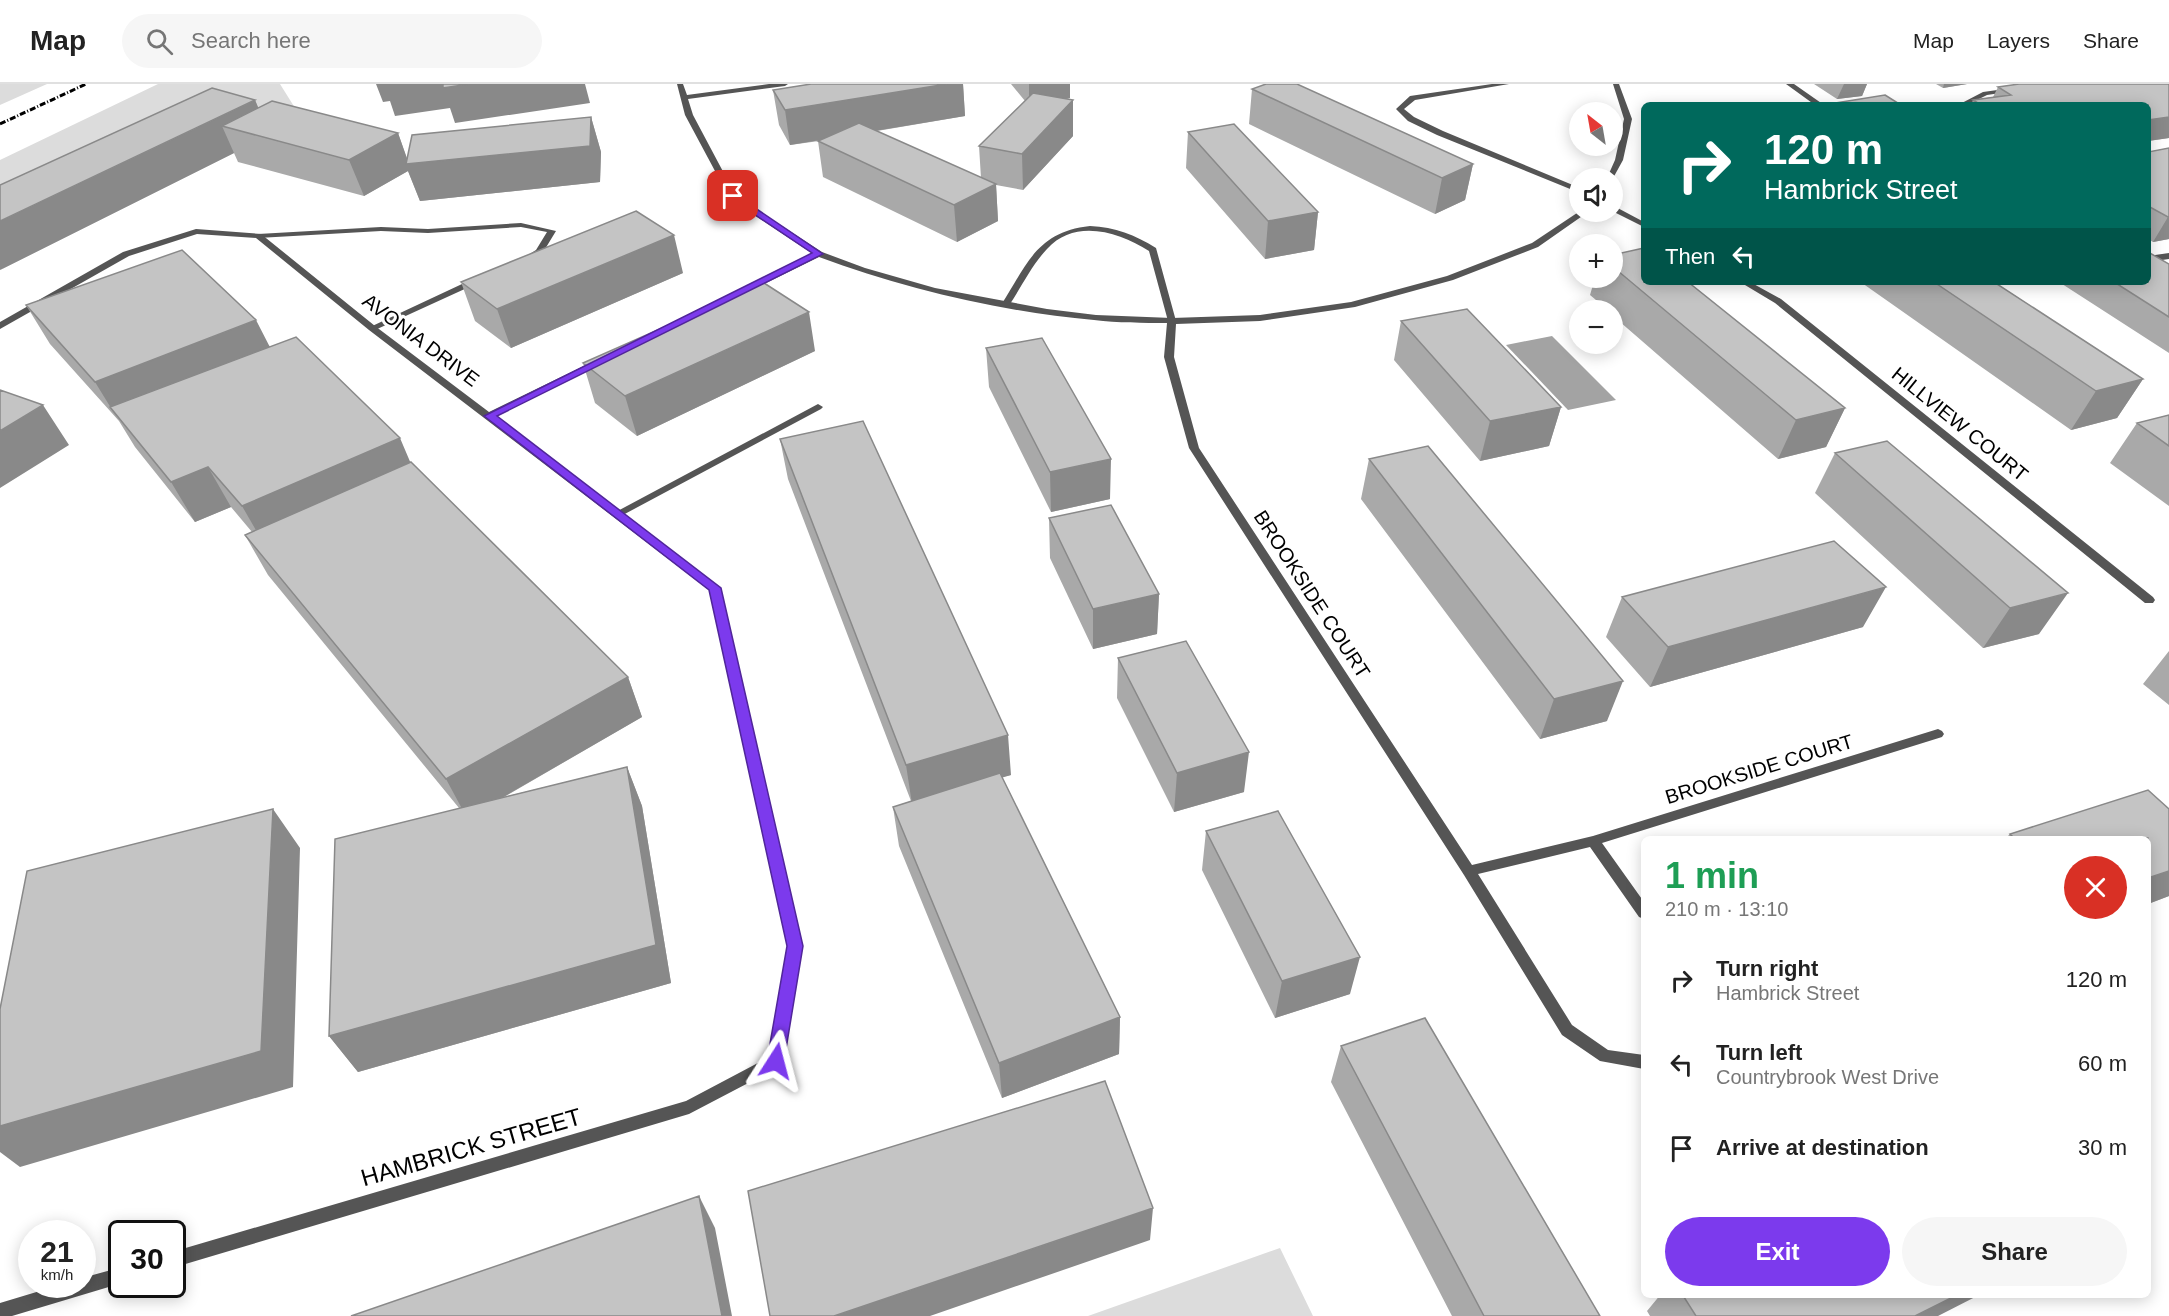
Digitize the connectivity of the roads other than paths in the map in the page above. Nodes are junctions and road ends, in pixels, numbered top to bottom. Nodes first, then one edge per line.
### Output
1 (680, 84) edge
2 (785, 84) edge
3 (1506, 84) edge
4 (1616, 84) edge
5 (1789, 84) edge
6 (2019, 89) edge
7 (684, 97) junction
8 (1816, 102) edge
9 (1968, 102) edge
10 (1615, 168) edge
11 (1569, 186) edge
12 (1623, 213) edge
13 (1569, 222) edge
14 (1641, 223) edge
15 (258, 236) junction
16 (819, 254) junction
17 (2169, 255) edge
18 (2151, 258) edge
19 (518, 261) edge
20 (487, 276) edge
21 (1749, 285) edge
22 (1005, 304) junction
23 (683, 321) edge
24 (1172, 321) junction
25 (0, 326) edge
26 (372, 327) junction
27 (610, 357) edge
28 (818, 407) dead end
29 (490, 416) junction
30 (617, 514) junction
31 (2149, 600) dead end
32 (1938, 734) dead end
33 (1593, 841) junction
34 (1469, 871) junction
35 (1641, 909) edge
36 (776, 1061) joint
37 (1641, 1062) edge
38 (186, 1256) edge
39 (108, 1279) edge
40 (0, 1311) edge

1 - 7 street
2 - 7 street
3 - 11 street
4 - 10 street
5 - 8 street
6 - 9 street
7 - 16 street
12 - 14 street
13 - 24 street
15 - 19 street
15 - 25 street
15 - 26 street, AVONIA DRIVE
16 - 22 street
16 - 23 street
17 - 18 street
20 - 26 street
21 - 31 street, HILLVIEW COURT
22 - 24 street
22 - 24 street, BROOKSIDE COURT
24 - 34 street, BROOKSIDE COURT
26 - 29 street, AVONIA DRIVE
27 - 29 street
28 - 30 street
29 - 30 street, AVONIA DRIVE
30 - 36 street, AVONIA DRIVE
32 - 33 street, BROOKSIDE COURT
33 - 34 street, BROOKSIDE COURT
33 - 35 street
34 - 37 street, BROOKSIDE COURT
36 - 38 street, HAMBRICK STREET
39 - 40 street

